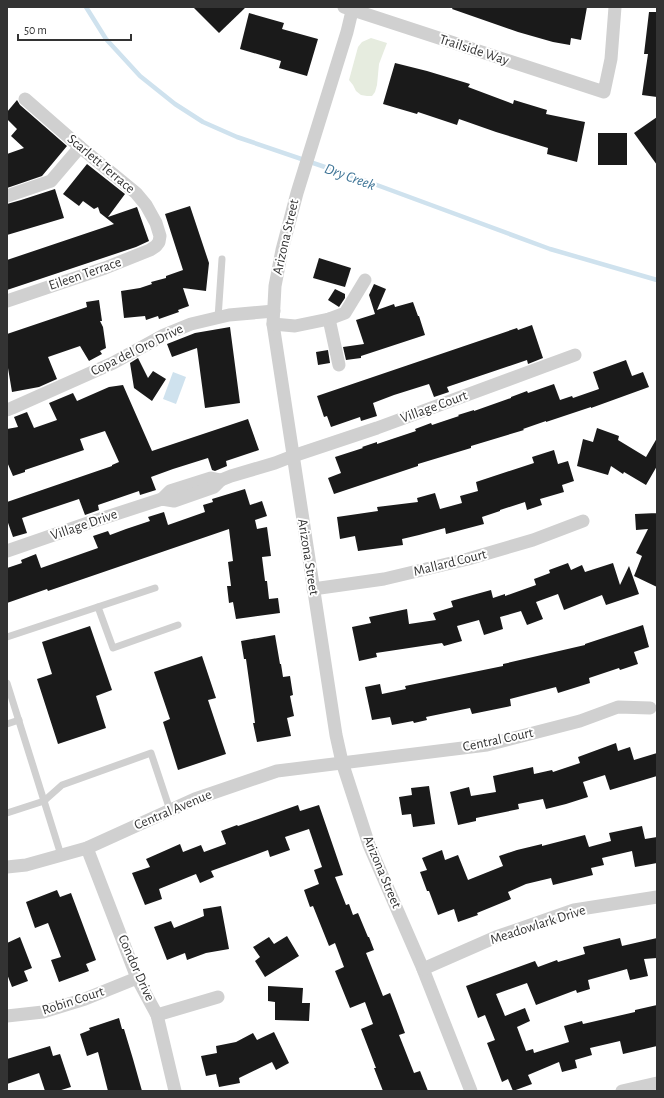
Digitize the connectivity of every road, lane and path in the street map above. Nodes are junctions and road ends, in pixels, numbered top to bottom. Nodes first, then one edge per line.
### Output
1 (615, 7) edge
2 (350, 8) edge
3 (25, 99) dead end
4 (80, 146) junction
5 (7, 196) edge
6 (159, 242) joint
7 (222, 259) dead end
8 (365, 280) dead end
9 (7, 301) edge
10 (273, 317) junction
11 (218, 318) junction
12 (329, 319) junction
13 (575, 355) dead end
14 (339, 365) dead end
15 (7, 410) edge
16 (293, 456) junction
17 (584, 522) dead end
18 (7, 551) edge
19 (155, 588) dead end
20 (313, 589) junction
21 (98, 607) junction
22 (178, 626) dead end
23 (7, 637) edge
24 (7, 683) edge
25 (650, 708) dead end
26 (19, 720) junction
27 (7, 724) edge
28 (342, 762) junction
29 (44, 801) junction
30 (170, 810) junction
31 (7, 813) edge
32 (87, 848) junction
33 (61, 855) junction
34 (7, 867) edge
35 (657, 897) edge
36 (423, 969) junction
37 (138, 978) junction
38 (218, 996) dead end
39 (157, 1015) junction
40 (7, 1016) edge
41 (657, 1083) edge
42 (175, 1091) edge
43 (471, 1091) edge
44 (622, 1091) edge

1 - 2 street, Trailside Way
2 - 10 street, Arizona Street
3 - 4 street, Scarlett Terrace
4 - 5 street
4 - 6 street, Scarlett Terrace
6 - 9 street, Eileen Terrace
7 - 11 lane
8 - 12 street, Copa del Oro Drive
10 - 11 street, Copa del Oro Drive
10 - 12 street, Copa del Oro Drive
10 - 16 street, Arizona Street
11 - 15 street, Copa del Oro Drive
12 - 14 street
13 - 16 street, Village Court
16 - 18 street, Village Drive
16 - 20 street, Arizona Street
17 - 20 street, Mallard Court
19 - 21 lane
20 - 28 street, Arizona Street
21 - 22 lane
21 - 23 lane
24 - 26 lane
25 - 28 street, Central Court
26 - 27 lane
26 - 29 lane
28 - 30 street, Central Avenue
28 - 36 street, Arizona Street
29 - 30 lane
29 - 31 lane
29 - 33 lane
30 - 32 street, Central Avenue
32 - 33 street, Central Avenue
32 - 37 street, Condor Drive
33 - 34 street, Central Avenue
35 - 36 street, Meadowlark Drive
36 - 43 street, Arizona Street
37 - 39 street, Condor Drive
37 - 40 street, Robin Court
38 - 39 street
39 - 42 street, Condor Drive
41 - 44 street

